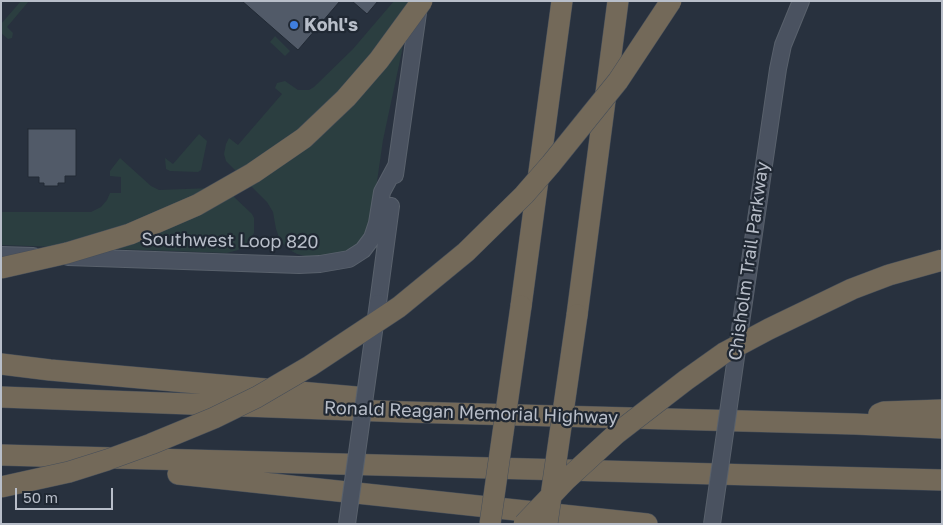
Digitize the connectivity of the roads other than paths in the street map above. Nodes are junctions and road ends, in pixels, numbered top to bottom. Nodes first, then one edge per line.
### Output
1 (421, 1) edge
2 (562, 1) edge
3 (618, 1) edge
4 (671, 1) edge
5 (800, 1) edge
6 (396, 166) junction
7 (1, 255) edge
8 (942, 260) edge
9 (1, 268) edge
10 (1, 364) edge
11 (1, 397) edge
12 (942, 410) edge
13 (406, 412) junction
14 (855, 424) junction
15 (942, 428) edge
16 (1, 455) edge
17 (45, 457) junction
18 (942, 480) edge
19 (1, 487) edge
20 (347, 524) edge
21 (490, 524) edge
22 (524, 524) edge
23 (547, 524) edge
24 (645, 524) edge
25 (712, 524) edge

1 - 6 main road
1 - 9 highway, bridge
2 - 21 highway, bridge
3 - 23 highway, bridge
4 - 19 highway, bridge
5 - 25 main road, Chisholm Trail Parkway, bridge
6 - 7 main road, Southwest Loop 820
6 - 20 main road, bridge
8 - 22 highway, bridge
10 - 13 highway
11 - 13 highway, Ronald Reagan Memorial Highway
12 - 14 highway
13 - 14 highway, Ronald Reagan Memorial Highway
14 - 15 highway, Ronald Reagan Memorial Highway
16 - 17 highway
17 - 18 highway
17 - 24 highway

